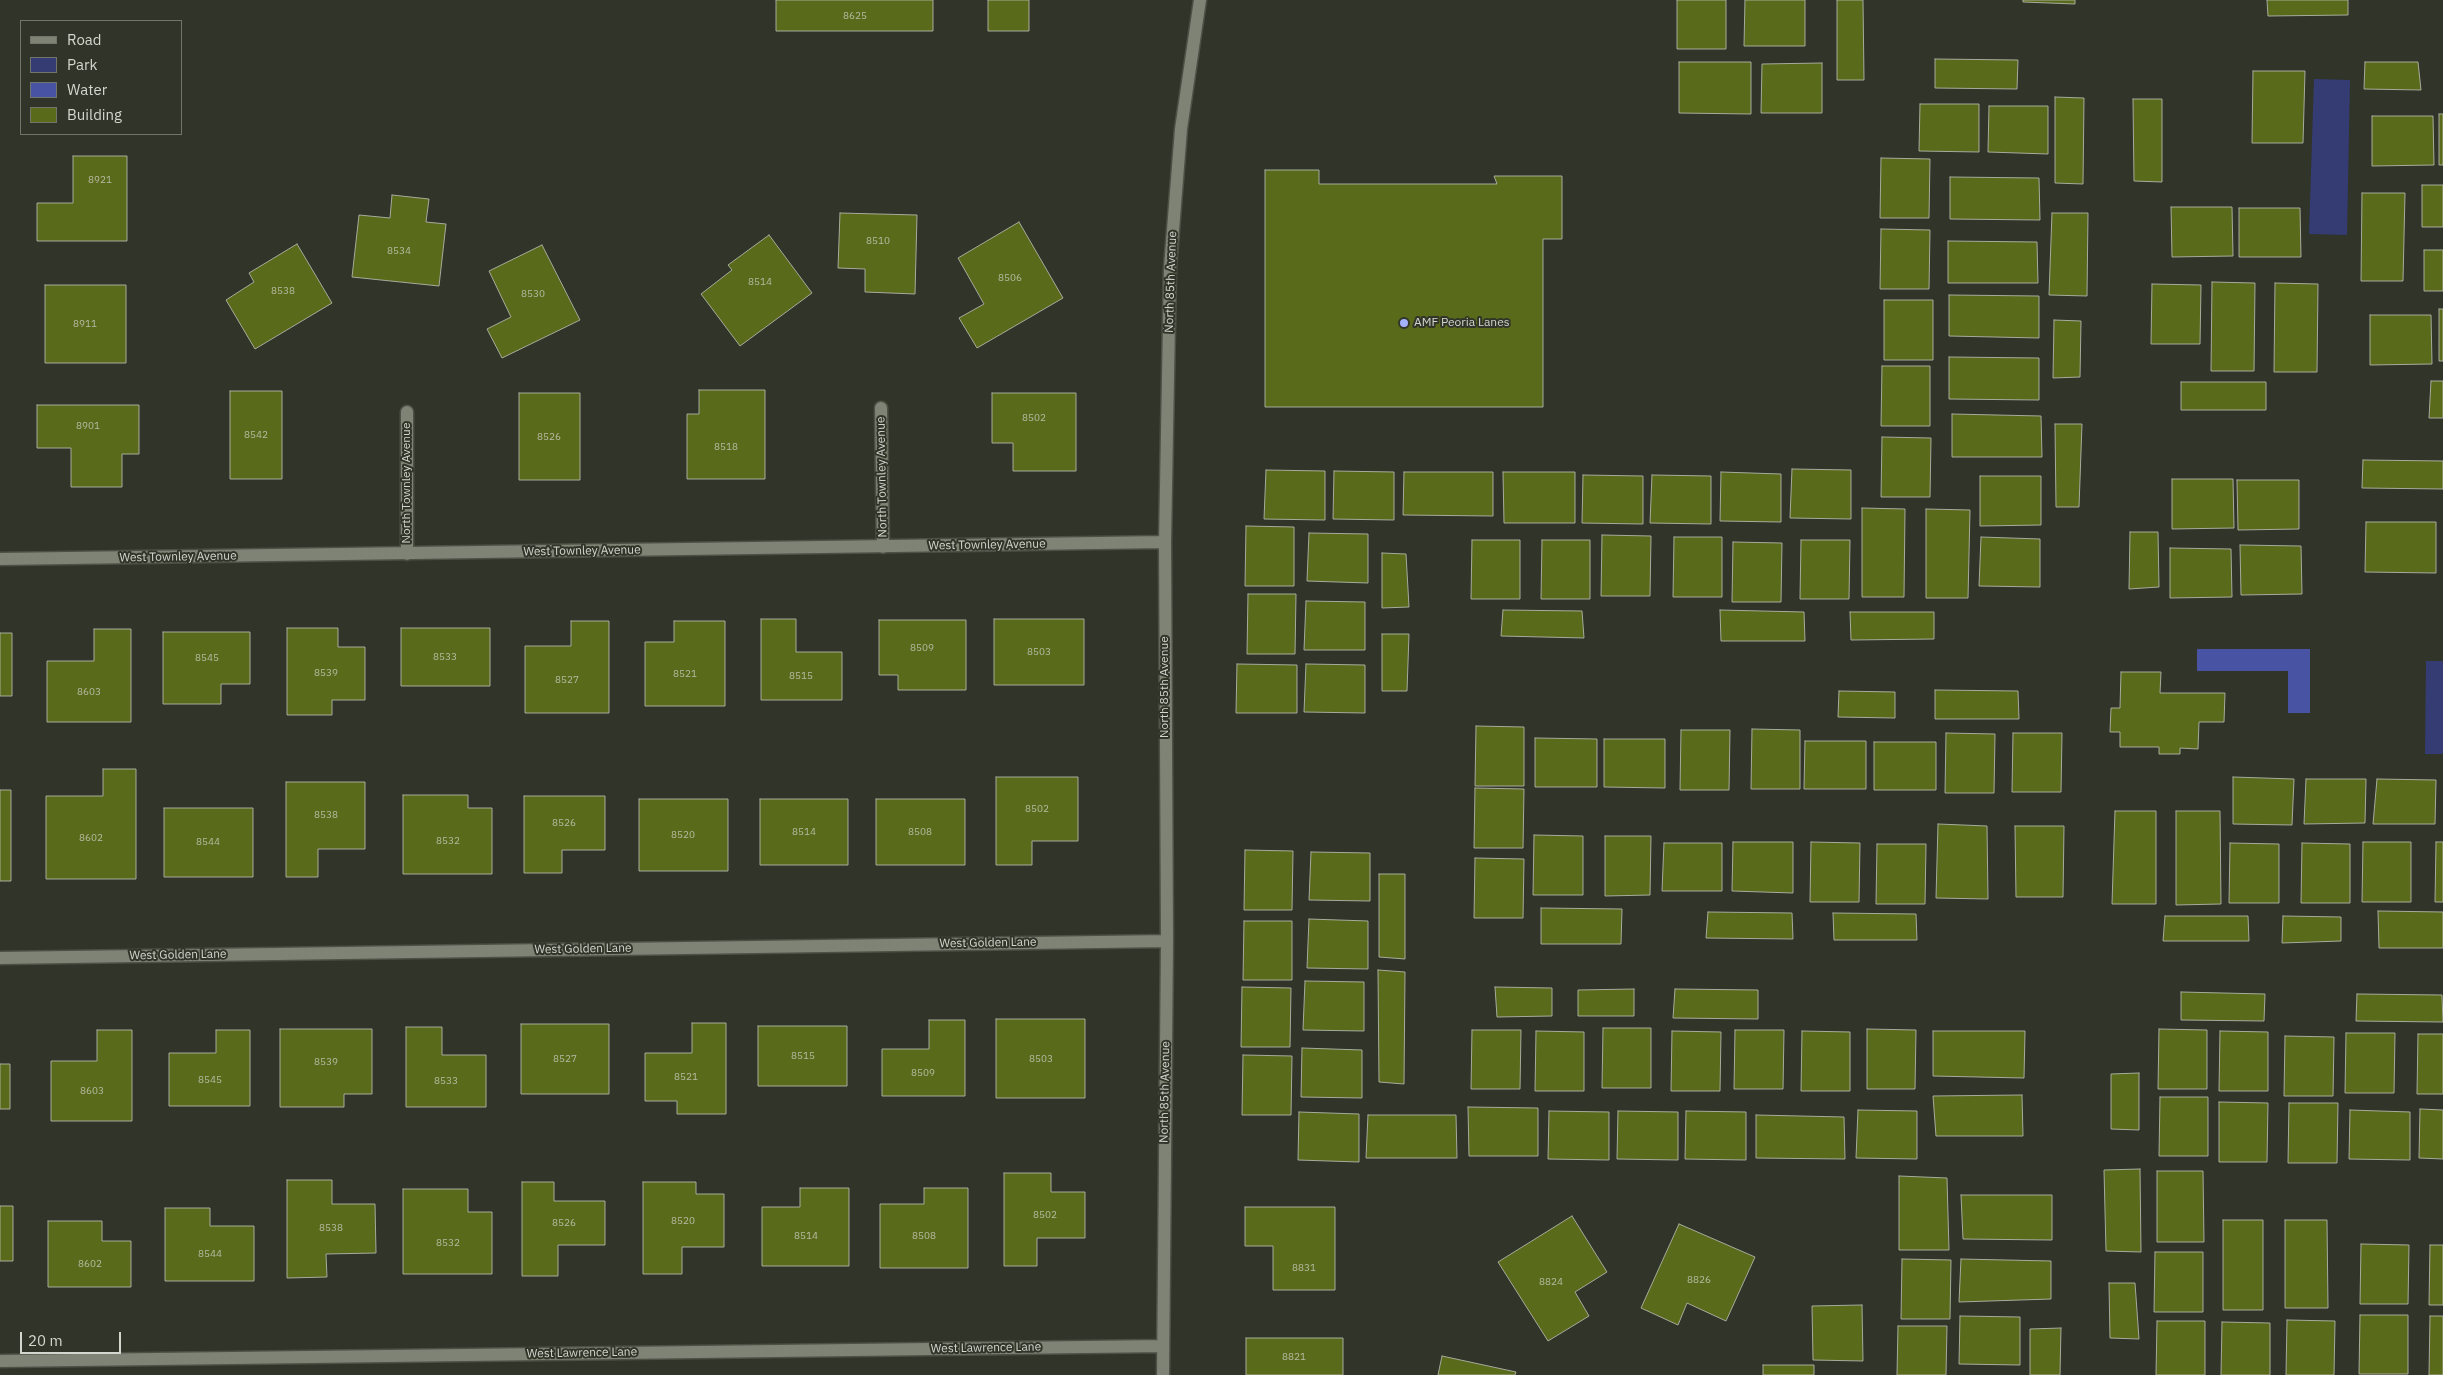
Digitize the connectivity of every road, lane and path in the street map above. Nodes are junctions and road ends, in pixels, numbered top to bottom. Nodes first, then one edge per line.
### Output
1 (1200, 0) edge
2 (881, 408) dead end
3 (407, 412) dead end
4 (1165, 542) junction
5 (883, 547) junction
6 (407, 554) junction
7 (0, 560) edge
8 (1167, 941) junction
9 (0, 958) edge
10 (1163, 1346) junction
11 (0, 1361) edge
12 (1163, 1375) edge

1 - 4 street, North 85th Avenue
2 - 5 street, North Townley Avenue
3 - 6 street, North Townley Avenue
4 - 5 street, West Townley Avenue
4 - 8 street, North 85th Avenue
5 - 6 street, West Townley Avenue
6 - 7 street, West Townley Avenue
8 - 9 street, West Golden Lane
8 - 10 street, North 85th Avenue
10 - 11 street, West Lawrence Lane
10 - 12 street, North 85th Avenue

